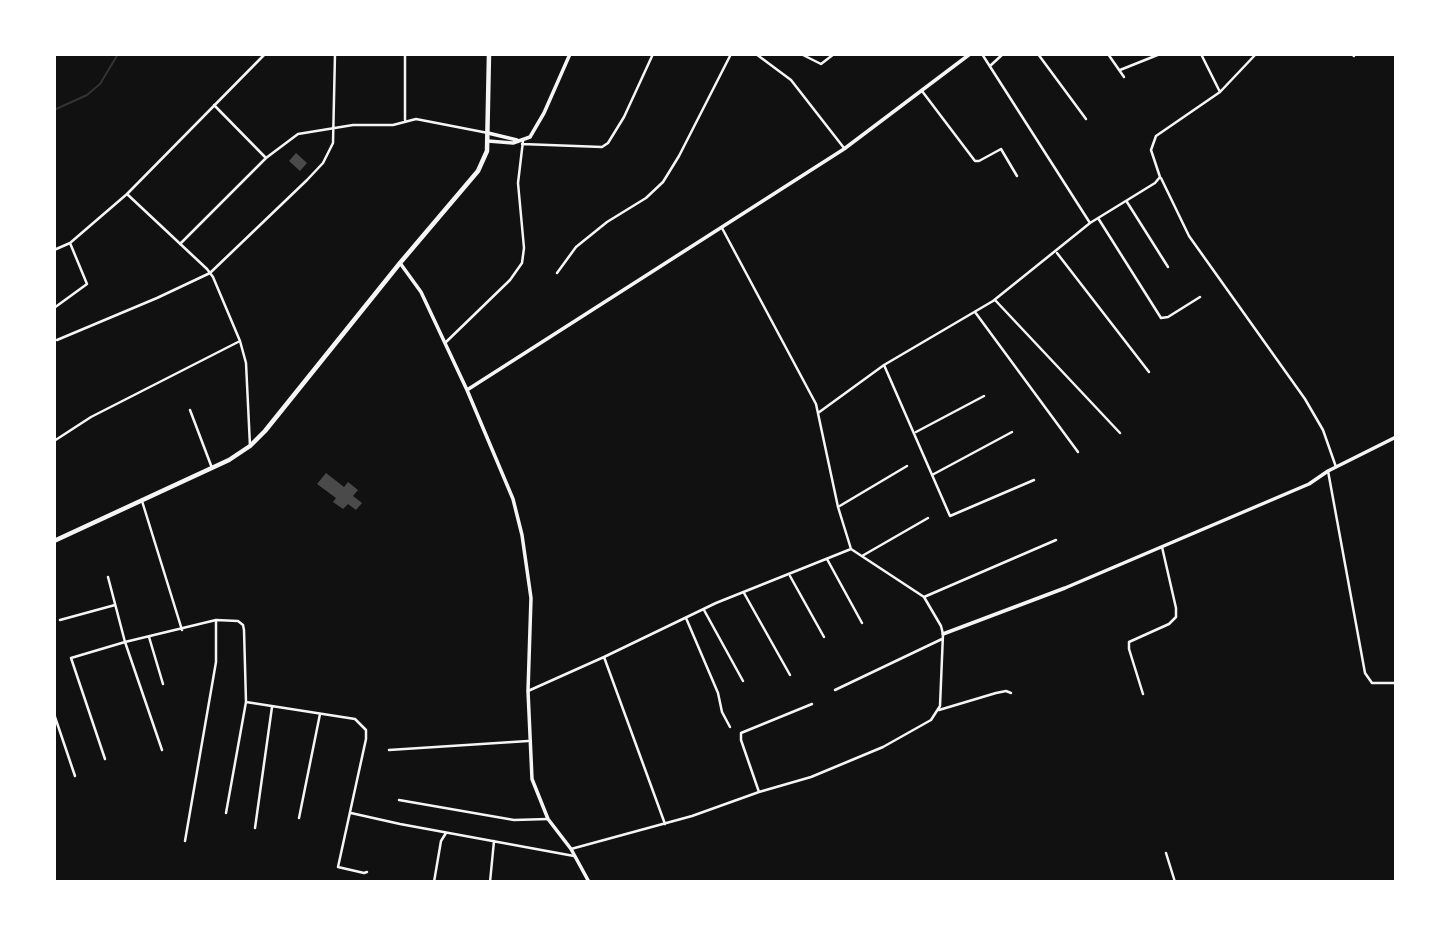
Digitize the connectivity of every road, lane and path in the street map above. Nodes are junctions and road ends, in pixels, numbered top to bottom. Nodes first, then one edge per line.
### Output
1 (265, 54) edge
2 (335, 54) edge
3 (405, 54) edge
4 (489, 54) edge
5 (569, 54) edge
6 (653, 54) edge
7 (731, 54) edge
8 (755, 54) edge
9 (801, 54) edge
10 (834, 54) edge
11 (970, 54) edge
12 (982, 54) edge
13 (1003, 54) edge
14 (1038, 54) edge
15 (1108, 54) edge
16 (1160, 54) edge
17 (1201, 54) edge
18 (1255, 54) edge
19 (988, 67) junction
20 (1120, 70) junction
21 (1124, 77) dead end
22 (922, 91) junction
23 (1220, 92) junction
24 (214, 105) junction
25 (1086, 119) dead end
26 (405, 120) junction
27 (333, 129) junction
28 (488, 133) junction
29 (488, 141) junction
30 (521, 142) junction
31 (844, 149) junction
32 (266, 158) junction
33 (1017, 176) dead end
34 (1160, 177) junction
35 (127, 194) junction
36 (1126, 201) junction
37 (1098, 218) junction
38 (1090, 223) junction
39 (722, 228) junction
40 (70, 243) junction
41 (180, 244) junction
42 (54, 250) edge
43 (1056, 252) junction
44 (400, 263) junction
45 (1168, 268) dead end
46 (210, 273) junction
47 (557, 273) dead end
48 (1200, 297) dead end
49 (995, 299) junction
50 (54, 308) edge
51 (975, 312) junction
52 (57, 340) dead end
53 (240, 341) junction
54 (445, 343) junction
55 (884, 365) junction
56 (1149, 372) dead end
57 (467, 390) junction
58 (984, 396) dead end
59 (190, 410) dead end
60 (818, 413) junction
61 (1012, 432) dead end
62 (915, 433) junction
63 (1119, 433) dead end
64 (1396, 437) edge
65 (54, 441) edge
66 (250, 446) junction
67 (1078, 452) dead end
68 (907, 466) dead end
69 (1336, 467) junction
70 (212, 468) junction
71 (1328, 471) junction
72 (932, 475) junction
73 (1034, 480) dead end
74 (142, 500) junction
75 (838, 507) junction
76 (928, 518) dead end
77 (1056, 540) dead end
78 (54, 541) edge
79 (1162, 547) junction
80 (851, 549) junction
81 (862, 556) junction
82 (827, 559) junction
83 (789, 575) junction
84 (108, 577) dead end
85 (744, 593) junction
86 (924, 597) junction
87 (115, 605) junction
88 (704, 609) junction
89 (686, 618) junction
90 (60, 620) dead end
91 (216, 620) junction
92 (862, 623) dead end
93 (182, 630) junction
94 (942, 636) junction
95 (149, 637) junction
96 (824, 637) dead end
97 (125, 642) junction
98 (604, 657) junction
99 (790, 676) dead end
100 (743, 681) dead end
101 (1396, 683) edge
102 (163, 684) dead end
103 (835, 690) dead end
104 (528, 691) junction
105 (1011, 693) dead end
106 (1143, 694) dead end
107 (246, 702) junction
108 (812, 704) dead end
109 (272, 707) junction
110 (939, 710) junction
111 (54, 714) edge
112 (320, 714) junction
113 (730, 727) dead end
114 (528, 741) junction
115 (162, 750) dead end
116 (389, 750) dead end
117 (105, 759) dead end
118 (75, 776) dead end
119 (759, 792) junction
120 (399, 800) dead end
121 (226, 813) dead end
122 (351, 813) junction
123 (299, 818) dead end
124 (548, 819) junction
125 (665, 824) junction
126 (255, 828) dead end
127 (446, 833) junction
128 (185, 841) dead end
129 (494, 841) junction
130 (571, 849) junction
131 (1166, 853) dead end
132 (575, 856) junction
133 (367, 872) dead end
134 (434, 882) edge
135 (490, 882) edge
136 (589, 882) edge
137 (1175, 882) edge

1 - 24 street
2 - 27 street
3 - 26 street
4 - 28 main road
5 - 30 street
6 - 30 street
7 - 47 street
8 - 31 street
9 - 10 street
11 - 22 street
12 - 19 street
13 - 19 street
14 - 25 street
15 - 20 street
16 - 20 street
17 - 23 street
18 - 23 street
19 - 38 street
20 - 21 street
22 - 31 street
22 - 33 street
23 - 34 street
24 - 32 street
24 - 35 street
26 - 27 street
26 - 28 street
27 - 32 street
27 - 46 street
28 - 29 main road
28 - 30 street
29 - 30 street
29 - 44 main road
30 - 54 street
31 - 39 street
32 - 41 street
34 - 36 street
34 - 69 street
35 - 40 street
35 - 41 street
36 - 37 street
36 - 45 street
37 - 38 street
37 - 48 street
38 - 43 street
39 - 57 street
39 - 60 street
40 - 42 street
40 - 50 street
41 - 46 street
43 - 49 street
43 - 56 street
44 - 54 street
44 - 66 main road
46 - 52 street
46 - 53 street
49 - 51 street
49 - 63 street
51 - 55 street
51 - 67 street
53 - 65 street
53 - 66 street
54 - 57 street
55 - 60 street
55 - 62 street
57 - 104 street
58 - 62 street
59 - 70 street
60 - 75 street
61 - 72 street
62 - 72 street
64 - 69 street
66 - 70 main road
68 - 75 street
69 - 71 street
70 - 74 main road
71 - 79 street
71 - 101 street
72 - 73 street
74 - 78 main road
74 - 93 street
75 - 80 street
76 - 81 street
77 - 86 street
79 - 94 street
79 - 106 street
80 - 81 street
80 - 82 street
81 - 86 street
82 - 83 street
82 - 92 street
83 - 85 street
83 - 96 street
84 - 87 street
85 - 88 street
85 - 99 street
86 - 94 street
87 - 90 street
87 - 97 street
88 - 89 street
88 - 100 street
89 - 98 street
89 - 113 street
91 - 93 street
91 - 107 street
91 - 128 street
93 - 95 street
94 - 103 street
94 - 110 street
95 - 97 street
95 - 102 street
97 - 115 street
97 - 117 street
98 - 104 street
98 - 125 street
104 - 114 street
105 - 110 street
107 - 109 street
107 - 121 street
108 - 119 street
109 - 112 street
109 - 126 street
110 - 119 street
111 - 118 street
112 - 122 street
112 - 123 street
114 - 116 street
114 - 124 street
119 - 125 street
120 - 124 street
122 - 127 street
122 - 133 street
124 - 130 street
125 - 130 street
127 - 129 street
127 - 134 street
129 - 132 street
129 - 135 street
130 - 132 street
131 - 137 street
132 - 136 street

